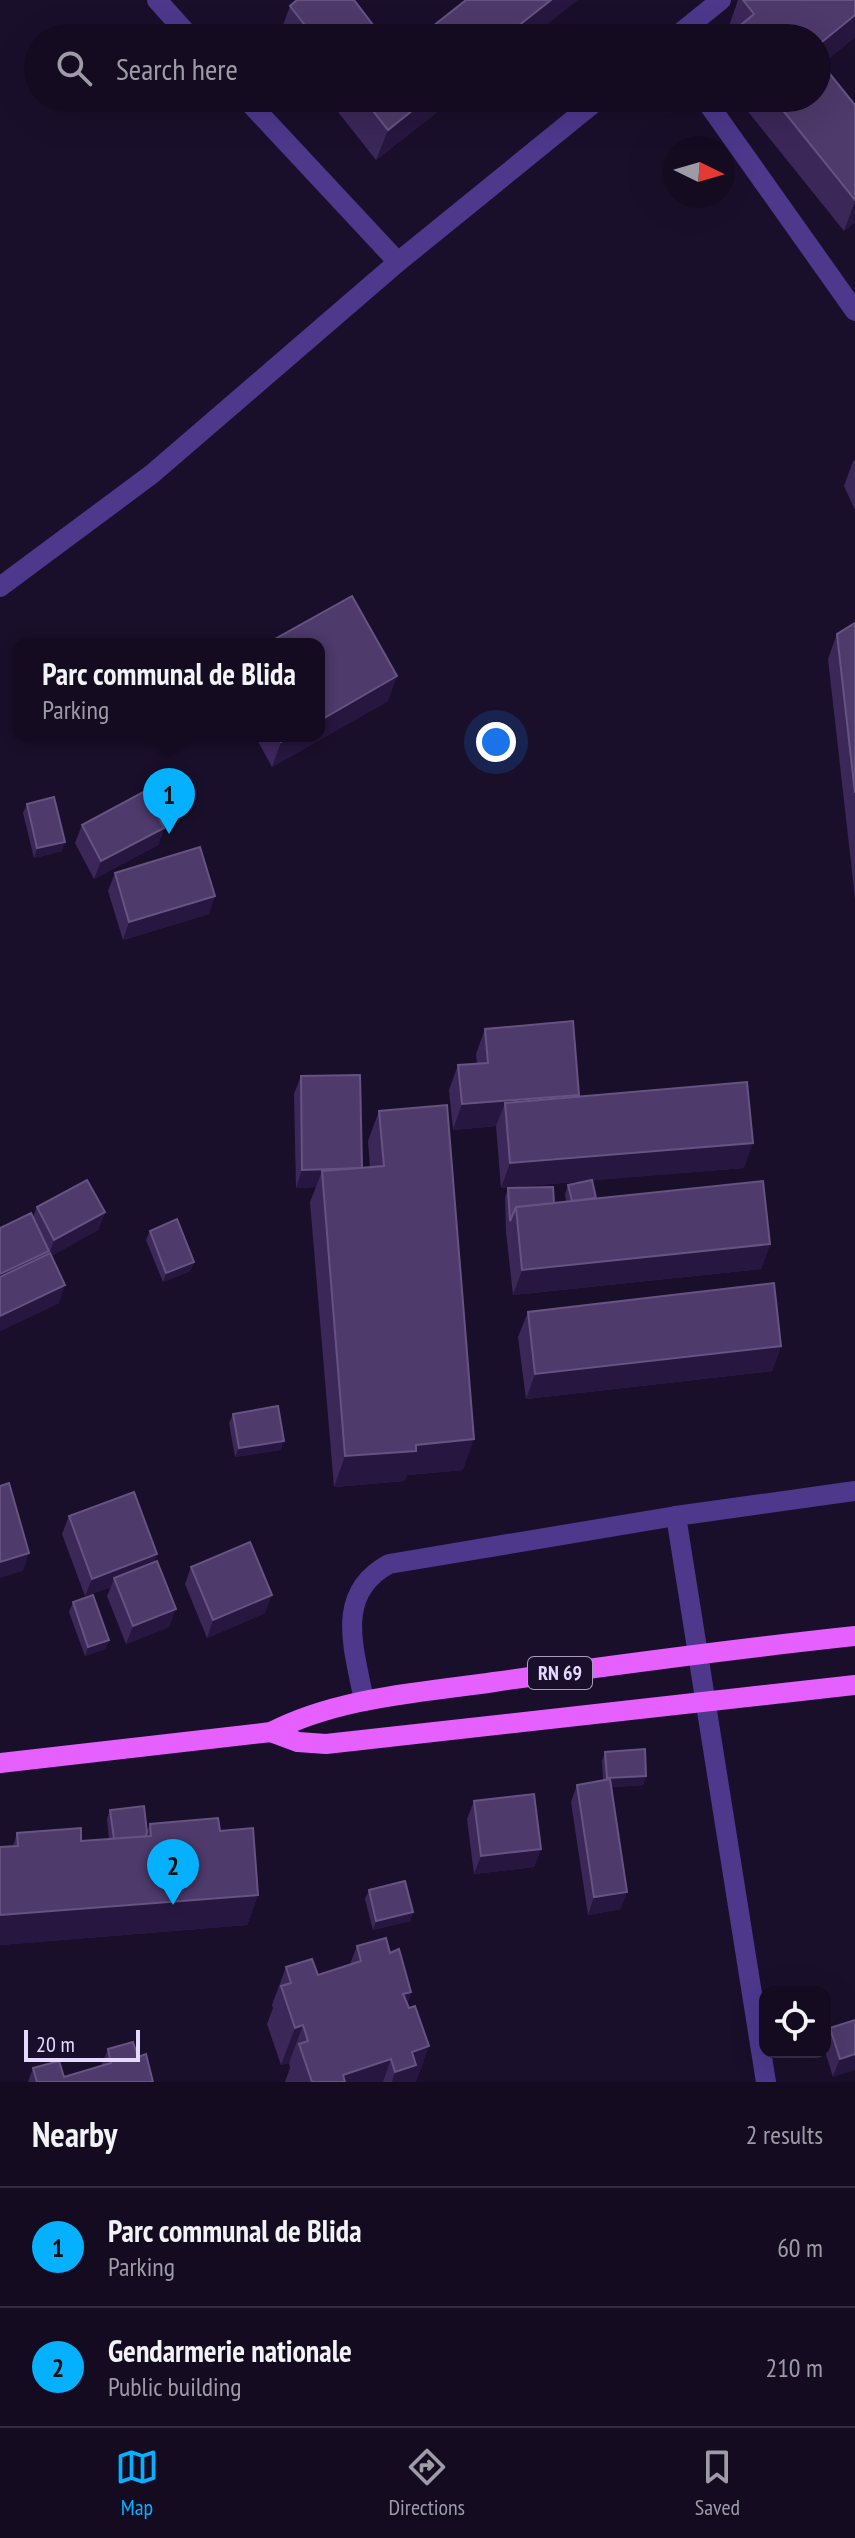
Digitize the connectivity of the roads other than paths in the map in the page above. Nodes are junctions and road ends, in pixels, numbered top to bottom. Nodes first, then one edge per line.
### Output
1 (157, 0) edge
2 (721, 0) edge
3 (178, 24) edge
4 (691, 24) edge
5 (258, 112) edge
6 (583, 112) edge
7 (714, 112) edge
8 (398, 262) junction
9 (855, 311) edge
10 (0, 587) edge
11 (855, 1491) edge
12 (676, 1516) junction
13 (855, 1636) edge
14 (697, 1653) junction
15 (855, 1685) edge
16 (364, 1701) junction
17 (705, 1702) junction
18 (271, 1732) junction
19 (0, 1763) edge
20 (766, 2082) edge

1 - 3 street
2 - 4 street
5 - 8 street
6 - 8 street
7 - 9 street
8 - 10 street
11 - 12 street
12 - 14 street
12 - 16 street
13 - 14 main road, RN 69
14 - 16 main road, RN 69
14 - 17 street
15 - 17 main road, RN 69
16 - 18 main road, RN 69
17 - 18 main road, RN 69
17 - 20 street
18 - 19 main road, RN 69

